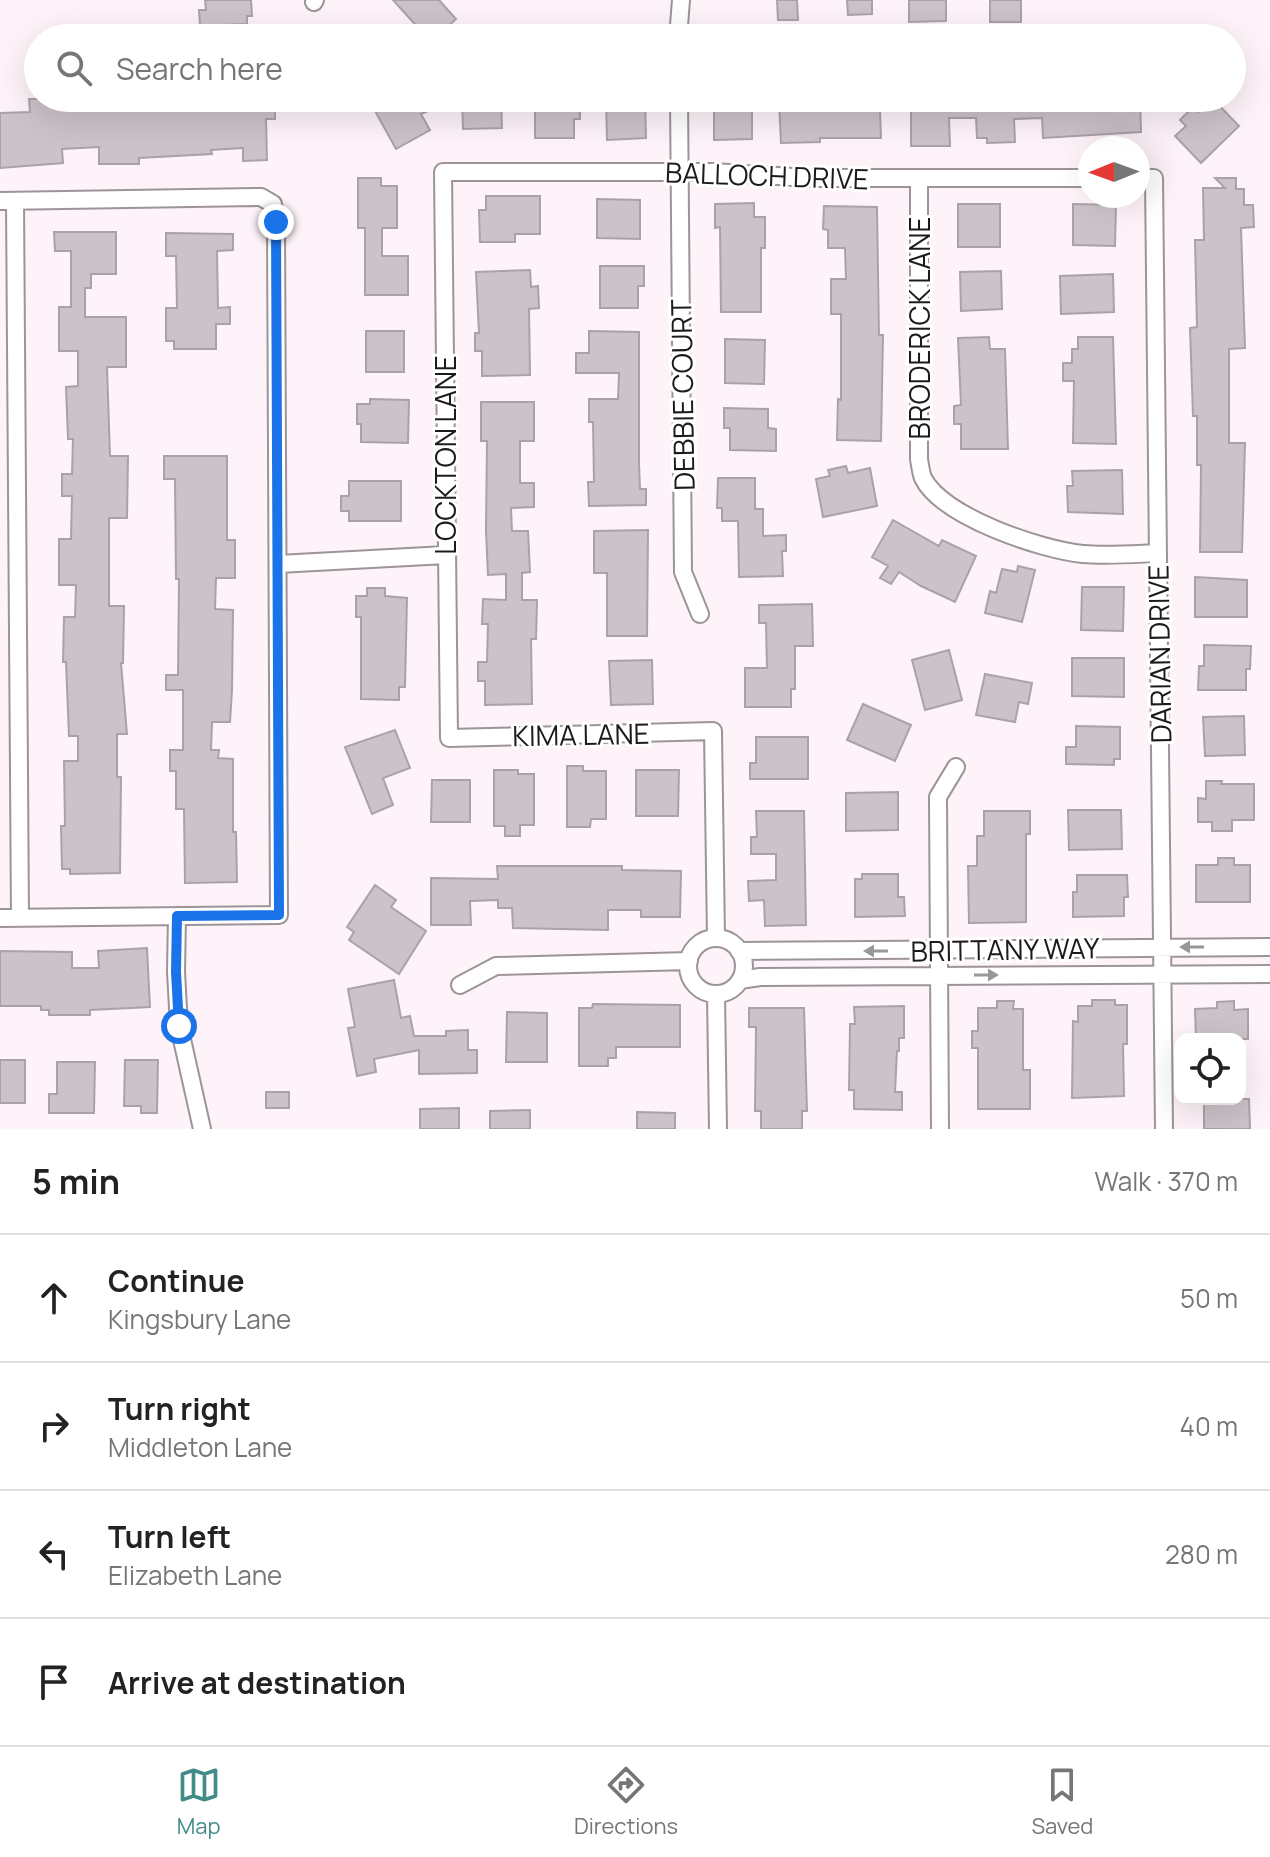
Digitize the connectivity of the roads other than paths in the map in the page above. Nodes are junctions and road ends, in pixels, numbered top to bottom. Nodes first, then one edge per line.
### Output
1 (681, 0) edge
2 (679, 24) edge
3 (679, 112) edge
4 (443, 172) joint
5 (679, 172) junction
6 (919, 178) junction
7 (1078, 178) edge
8 (8, 201) edge
9 (1147, 208) edge
10 (1157, 553) junction
11 (446, 555) junction
12 (278, 564) junction
13 (700, 614) dead end
14 (449, 738) joint
15 (956, 767) dead end
16 (177, 916) junction
17 (0, 918) edge
18 (20, 918) junction
19 (716, 938) junction
20 (1162, 947) junction
21 (1270, 947) edge
22 (939, 950) junction
23 (739, 951) junction
24 (689, 961) junction
25 (1270, 974) edge
26 (1163, 975) junction
27 (940, 976) junction
28 (740, 980) junction
29 (460, 985) dead end
30 (716, 994) junction
31 (202, 1129) edge
32 (718, 1129) edge
33 (940, 1129) edge
34 (1164, 1129) edge

1 - 2 street
3 - 5 street, DEBBIE COURT
4 - 5 street, BALLOCH DRIVE
4 - 11 street, LOCKTON LANE
5 - 6 street, BALLOCH DRIVE
5 - 13 street, DEBBIE COURT
6 - 7 street, BALLOCH DRIVE
6 - 10 street, BRODERICK LANE
8 - 12 street
8 - 18 street
9 - 10 street, DARIAN DRIVE
10 - 20 street, DARIAN DRIVE
11 - 12 street
11 - 14 street, LOCKTON LANE
12 - 16 street
14 - 19 street, KIMA LANE
15 - 22 street
16 - 18 street
16 - 31 street
17 - 18 street
19 - 23 street
19 - 24 street
21 -> 20 street, BRITTANY WAY
20 - 22 street, BRITTANY WAY
20 - 26 street, DARIAN DRIVE
22 -> 23 street, BRITTANY WAY
22 - 27 street
23 - 28 street
24 - 29 street
24 - 30 street
25 - 26 street, BRITTANY WAY
27 -> 26 street, BRITTANY WAY
26 - 34 street, DARIAN DRIVE
27 - 28 street, BRITTANY WAY
27 - 33 street
28 - 30 street
30 - 32 street

